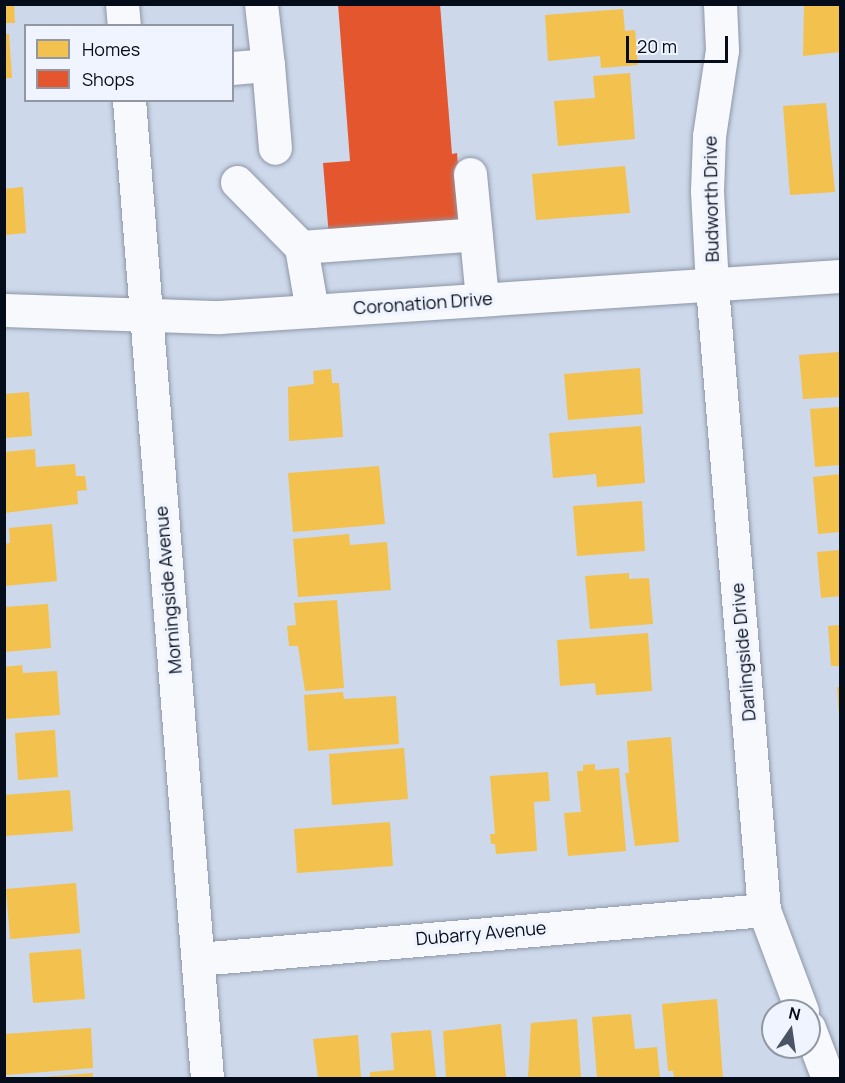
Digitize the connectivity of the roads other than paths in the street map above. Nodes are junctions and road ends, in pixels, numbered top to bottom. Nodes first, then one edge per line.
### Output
1 (122, 4) edge
2 (261, 4) edge
3 (720, 4) edge
4 (124, 24) edge
5 (268, 66) junction
6 (234, 68) edge
7 (129, 102) edge
8 (275, 148) dead end
9 (470, 174) dead end
10 (237, 182) dead end
11 (476, 234) junction
12 (301, 247) junction
13 (840, 276) edge
14 (712, 287) junction
15 (482, 299) junction
16 (4, 310) edge
17 (312, 311) junction
18 (144, 313) junction
19 (764, 910) junction
20 (198, 959) junction
21 (797, 999) edge
22 (821, 1059) edge
23 (207, 1078) edge
24 (828, 1078) edge

1 - 4 street
2 - 5 street
3 - 14 street, Budworth Drive
5 - 6 street
5 - 8 street
7 - 18 street, Morningside Avenue
9 - 11 street
10 - 12 street
11 - 12 street
11 - 15 street
12 - 17 street
13 - 14 street, Coronation Drive
14 - 15 street, Coronation Drive
14 - 19 street, Darlingside Drive
15 - 17 street, Coronation Drive
16 - 18 street, Coronation Drive
17 - 18 street, Coronation Drive
18 - 20 street, Morningside Avenue
19 - 20 street, Dubarry Avenue
19 - 21 street, Darlingside Drive
20 - 23 street, Morningside Avenue
22 - 24 street

